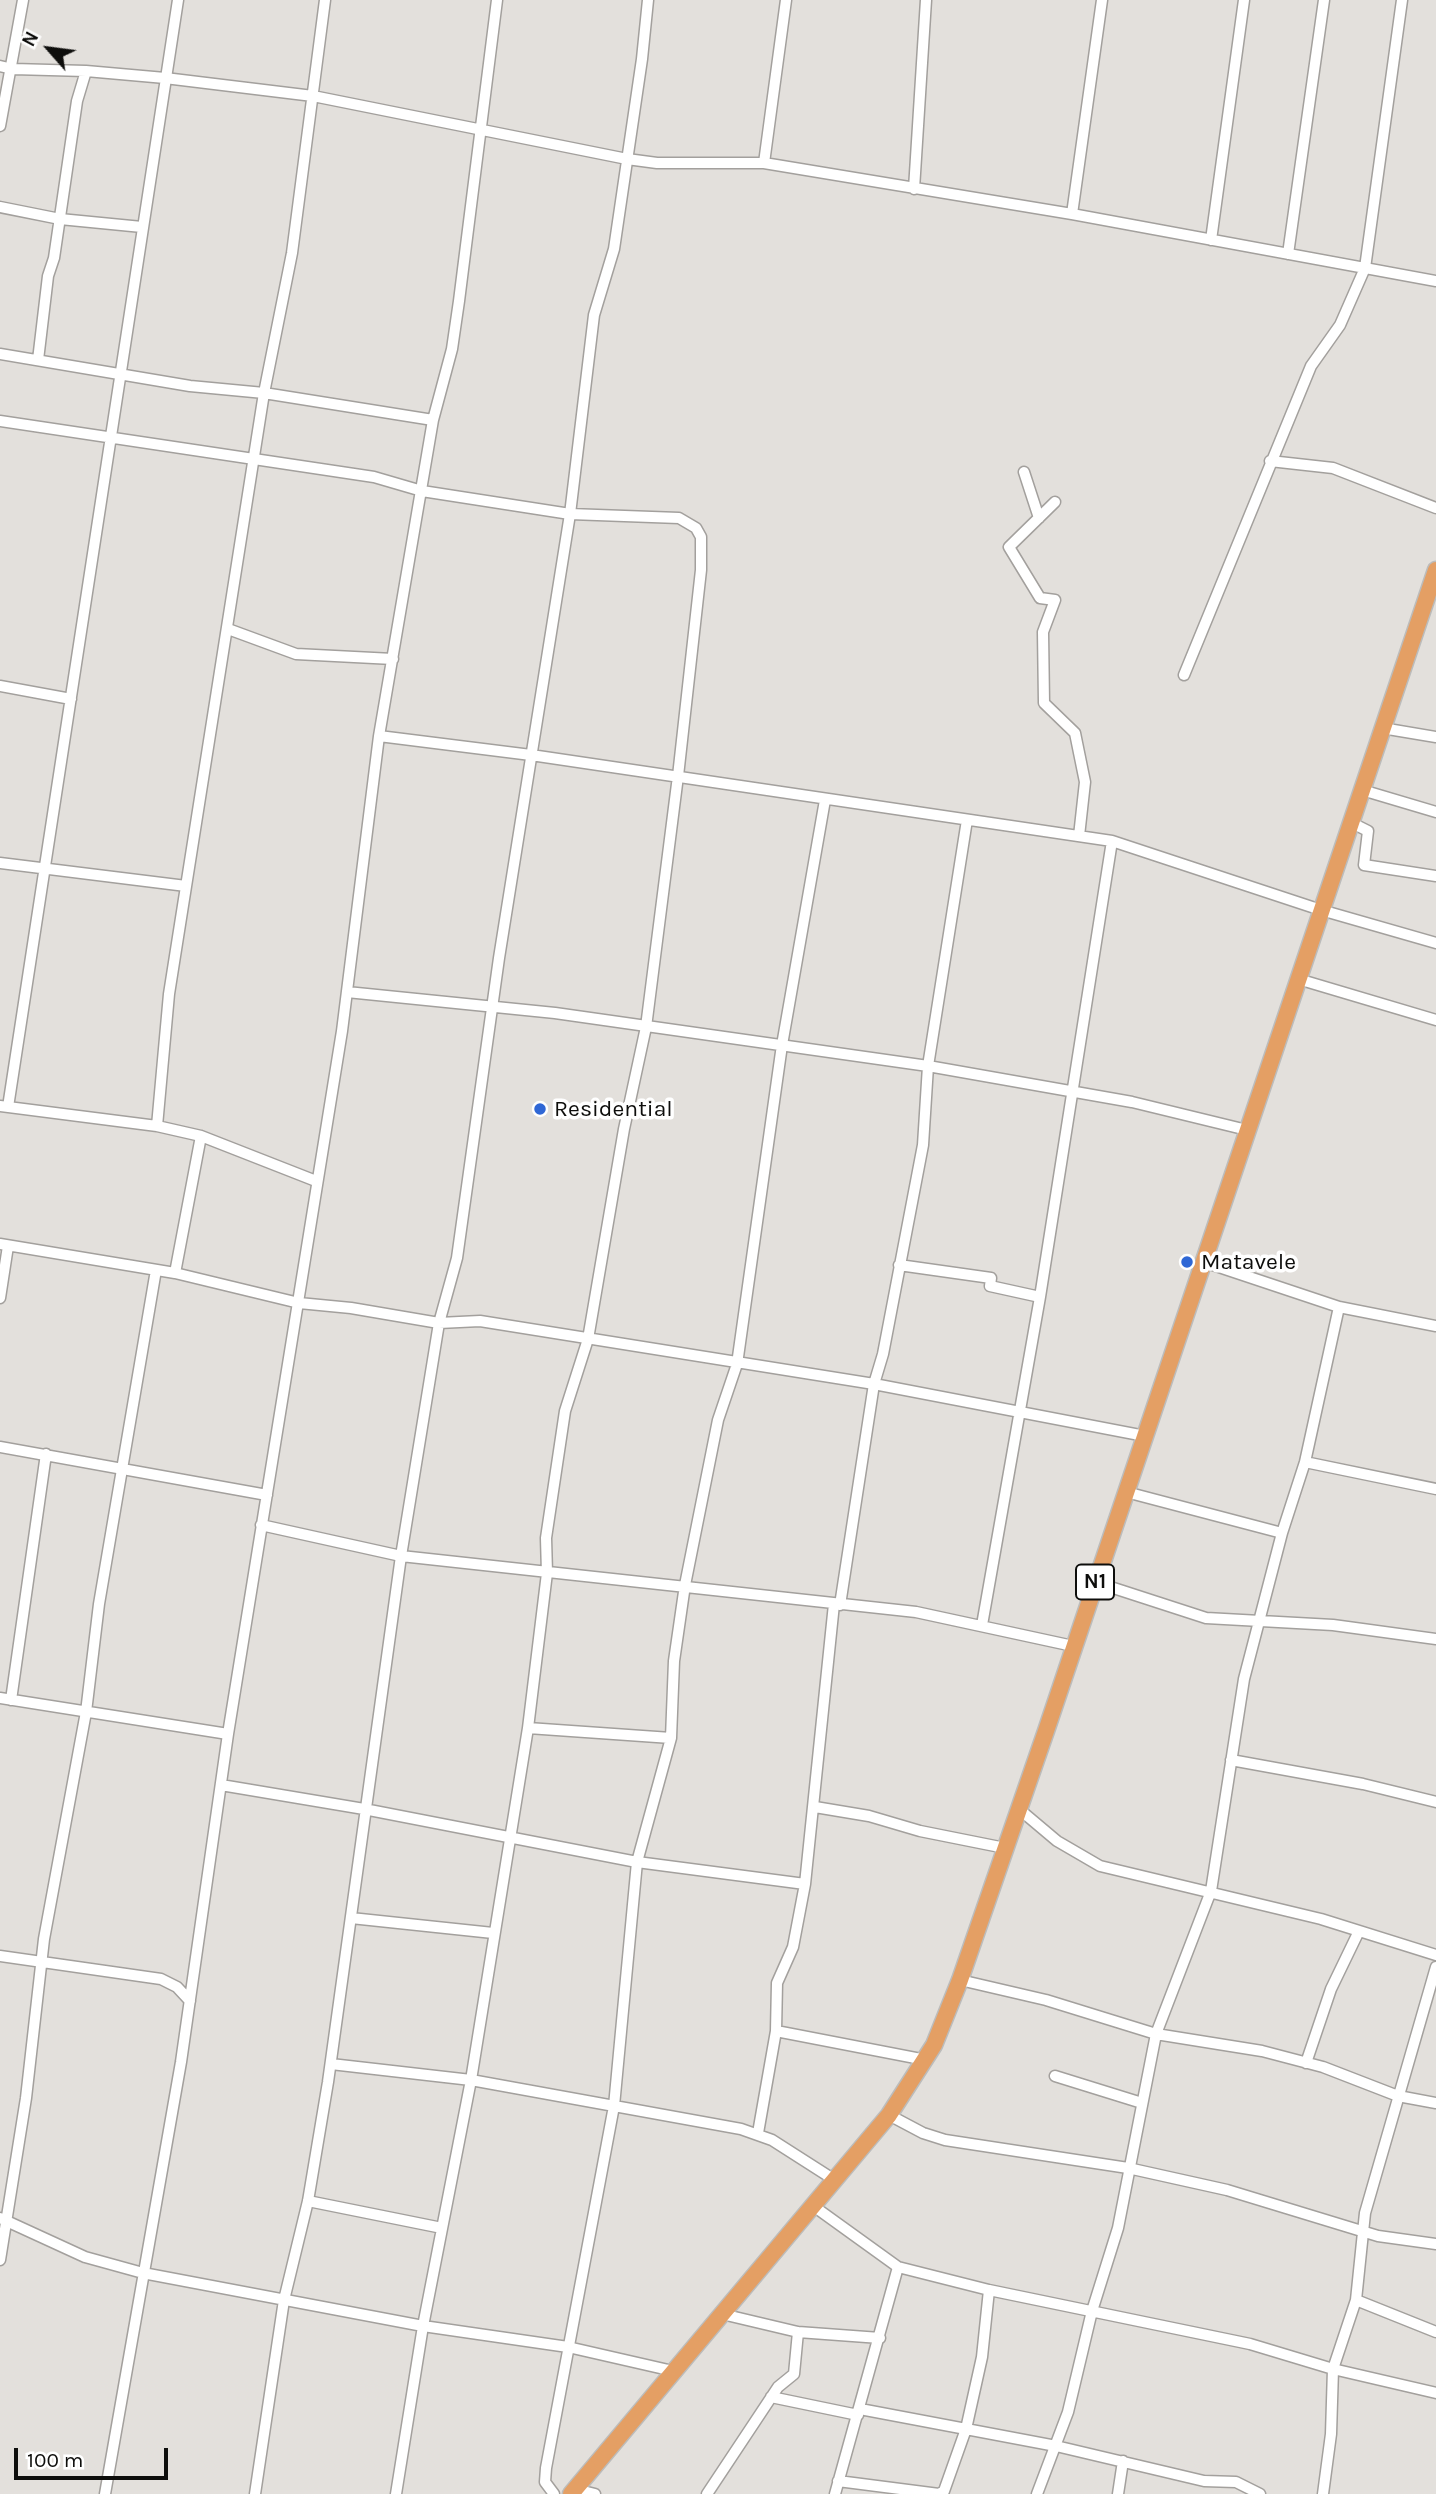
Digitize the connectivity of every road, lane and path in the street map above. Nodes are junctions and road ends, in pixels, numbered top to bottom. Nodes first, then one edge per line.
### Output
1 (23, 0) edge
2 (178, 0) edge
3 (325, 0) edge
4 (497, 0) edge
5 (648, 0) edge
6 (786, 0) edge
7 (926, 0) edge
8 (1102, 0) edge
9 (1244, 0) edge
10 (1324, 0) edge
11 (1402, 0) edge
12 (0, 66) edge
13 (13, 69) junction
14 (86, 71) junction
15 (165, 78) junction
16 (313, 96) junction
17 (0, 126) edge
18 (480, 131) junction
19 (626, 159) junction
20 (764, 163) junction
21 (914, 189) junction
22 (0, 207) edge
23 (1072, 214) junction
24 (60, 219) junction
25 (142, 227) junction
26 (1212, 240) junction
27 (1288, 254) junction
28 (1365, 268) junction
29 (1436, 281) edge
30 (0, 354) edge
31 (38, 360) junction
32 (122, 373) junction
33 (264, 393) junction
34 (433, 420) junction
35 (0, 421) edge
36 (114, 436) junction
37 (256, 459) junction
38 (1270, 461) junction
39 (1024, 472) dead end
40 (422, 491) junction
41 (1055, 502) dead end
42 (1436, 508) edge
43 (570, 514) junction
44 (1039, 517) junction
45 (1436, 570) edge
46 (228, 629) junction
47 (376, 659) junction
48 (393, 659) junction
49 (390, 671) junction
50 (1184, 675) dead end
51 (0, 686) edge
52 (71, 699) junction
53 (1382, 728) junction
54 (379, 736) junction
55 (1436, 737) edge
56 (531, 755) junction
57 (678, 776) junction
58 (1362, 790) junction
59 (825, 800) junction
60 (1436, 812) edge
61 (967, 820) junction
62 (1352, 823) junction
63 (1079, 836) junction
64 (1112, 841) junction
65 (0, 863) edge
66 (44, 870) junction
67 (1436, 876) edge
68 (186, 886) junction
69 (1321, 910) junction
70 (1436, 943) edge
71 (1298, 979) junction
72 (347, 992) junction
73 (492, 1007) junction
74 (1436, 1020) edge
75 (646, 1027) junction
76 (782, 1045) junction
77 (929, 1066) junction
78 (1072, 1090) junction
79 (4, 1106) edge
80 (157, 1126) junction
81 (1247, 1130) junction
82 (201, 1136) junction
83 (316, 1181) junction
84 (4, 1245) edge
85 (1204, 1262) junction
86 (899, 1265) junction
87 (156, 1270) junction
88 (175, 1273) junction
89 (1040, 1297) junction
90 (0, 1298) edge
91 (299, 1303) junction
92 (1339, 1307) junction
93 (439, 1323) junction
94 (1436, 1326) edge
95 (588, 1339) junction
96 (737, 1364) junction
97 (874, 1384) junction
98 (1020, 1415) junction
99 (1145, 1436) junction
100 (0, 1447) edge
101 (46, 1454) junction
102 (1305, 1462) junction
103 (122, 1466) junction
104 (1436, 1489) edge
105 (1126, 1492) junction
106 (267, 1495) junction
107 (261, 1525) junction
108 (1282, 1533) junction
109 (401, 1556) junction
110 (547, 1573) junction
111 (1095, 1582) junction
112 (684, 1585) junction
113 (837, 1604) junction
114 (1261, 1620) junction
115 (982, 1625) junction
116 (1436, 1639) edge
117 (1073, 1646) junction
118 (5, 1699) edge
119 (86, 1712) junction
120 (528, 1728) junction
121 (228, 1734) junction
122 (671, 1738) junction
123 (1231, 1760) junction
124 (221, 1785) junction
125 (1436, 1802) edge
126 (815, 1807) junction
127 (364, 1809) junction
128 (1019, 1809) junction
129 (508, 1839) junction
130 (1006, 1848) junction
131 (637, 1862) junction
132 (805, 1884) junction
133 (1211, 1891) junction
134 (351, 1918) junction
135 (1359, 1931) junction
136 (494, 1933) junction
137 (1436, 1955) edge
138 (0, 1956) edge
139 (42, 1962) junction
140 (1436, 1967) edge
141 (960, 1980) junction
142 (190, 2001) junction
143 (776, 2031) junction
144 (1156, 2034) junction
145 (926, 2060) junction
146 (1306, 2063) junction
147 (331, 2064) junction
148 (1055, 2076) dead end
149 (471, 2080) junction
150 (1398, 2096) junction
151 (1142, 2103) junction
152 (1436, 2103) edge
153 (614, 2106) junction
154 (889, 2115) junction
155 (758, 2133) junction
156 (1128, 2168) junction
157 (833, 2179) junction
158 (308, 2201) junction
159 (812, 2206) junction
160 (3, 2220) edge
161 (442, 2228) junction
162 (1363, 2231) junction
163 (1436, 2244) edge
164 (0, 2260) edge
165 (898, 2267) junction
166 (143, 2273) junction
167 (989, 2290) junction
168 (284, 2300) junction
169 (1356, 2300) junction
170 (1092, 2311) junction
171 (722, 2314) junction
172 (423, 2326) junction
173 (798, 2332) junction
174 (1436, 2332) edge
175 (880, 2338) junction
176 (568, 2347) junction
177 (1333, 2369) junction
178 (673, 2371) junction
179 (1436, 2393) edge
180 (771, 2397) junction
181 (859, 2412) junction
182 (966, 2428) junction
183 (1056, 2446) junction
184 (1123, 2461) junction
185 (838, 2481) junction
186 (573, 2491) edge
187 (1320, 2493) edge
188 (105, 2494) edge
189 (255, 2494) edge
190 (396, 2494) edge
191 (554, 2494) edge
192 (595, 2494) edge
193 (707, 2494) edge
194 (835, 2494) edge
195 (1037, 2494) edge
196 (1118, 2494) edge
197 (1260, 2494) edge

1 - 13 street
2 - 15 street
3 - 16 street
4 - 18 street
5 - 19 street
6 - 20 street
7 - 21 street
8 - 23 street
9 - 26 street
10 - 27 street
11 - 28 street
12 - 13 street
13 - 14 street
13 - 17 street
14 - 15 street
14 - 24 street
15 - 16 street
15 - 25 street
16 - 18 street
16 - 33 street
18 - 19 street
18 - 34 street
19 - 20 street
19 - 43 street
20 - 21 street
21 - 23 street
22 - 24 street
23 - 26 street
24 - 25 street
24 - 31 street
25 - 32 street
26 - 27 street
27 - 28 street
28 - 29 street
28 - 38 street
30 - 31 street
31 - 32 street
32 - 33 street
32 - 36 street
33 - 34 street
33 - 37 street
34 - 40 street
35 - 36 street
36 - 37 street
36 - 52 street
37 - 40 street
37 - 46 street
38 - 42 street
38 - 50 street
39 - 44 street
40 - 43 street
40 - 48 street
41 - 44 street
43 - 56 street
43 - 57 street
44 - 63 street
45 - 53 highway, N1
46 - 47 street
46 - 68 street
47 - 48 street
47 - 49 street
48 - 49 street
49 - 54 street
51 - 52 street
52 - 66 street
53 - 55 street
53 - 58 highway, N1
54 - 56 street
54 - 72 street
56 - 57 street
56 - 73 street
57 - 59 street
57 - 75 street
58 - 60 street
58 - 62 highway, N1
59 - 61 street
59 - 76 street
61 - 63 street
61 - 77 street
62 - 67 street
62 - 69 highway, N1
63 - 64 street
64 - 69 street
64 - 78 street
65 - 66 street
66 - 68 street
66 - 79 street
68 - 80 street
69 - 70 street
69 - 71 highway, N1
71 - 74 street
71 - 81 highway, N1
72 - 73 street
72 - 83 street
73 - 75 street
73 - 93 street
75 - 76 street
75 - 95 street
76 - 77 street
76 - 96 street
77 - 78 street
77 - 86 street
78 - 81 street
78 - 89 street
79 - 80 street
80 - 82 street
81 - 85 highway, N1
82 - 83 street
82 - 88 street
83 - 91 street
84 - 87 street
84 - 90 street
85 - 92 street
85 - 99 highway, N1
86 - 89 street
86 - 97 street
87 - 88 street
87 - 103 street
88 - 91 street
89 - 98 street
91 - 93 street
91 - 106 street
92 - 94 street
92 - 102 street
93 - 95 street
93 - 109 street
95 - 96 street
95 - 110 street
96 - 97 street
96 - 112 street
97 - 98 street
97 - 113 street
98 - 99 street
98 - 115 street
99 - 105 highway, N1
100 - 101 street
101 - 103 street
101 - 118 street
102 - 104 street
102 - 108 street
103 - 106 street
103 - 119 street
105 - 108 street
105 - 111 highway, N1
106 - 107 street
107 - 109 street
107 - 121 street
108 - 114 street
109 - 110 street
109 - 127 street
110 - 112 street
110 - 120 street
111 - 114 street
111 - 117 highway, N1
112 - 113 street
112 - 122 street
113 - 115 street
113 - 126 street
114 - 116 street
114 - 123 street
115 - 117 street
117 - 128 highway, N1
118 - 119 street
119 - 121 street
119 - 139 street
120 - 122 street
120 - 129 street
121 - 124 street
122 - 131 street
123 - 125 street
123 - 133 street
124 - 127 street
124 - 142 street
126 - 130 street
126 - 132 street
127 - 129 street
127 - 134 street
128 - 130 highway, N1
128 - 133 street
129 - 131 street
129 - 136 street
130 - 141 highway, N1
131 - 132 street
131 - 153 street
132 - 143 street
133 - 135 street
133 - 144 street
134 - 136 street
134 - 147 street
135 - 137 street
135 - 146 street
136 - 149 street
138 - 139 street
139 - 142 street
139 - 160 street
140 - 150 street
141 - 144 street
141 - 145 highway, N1
142 - 166 street
143 - 145 street
143 - 155 street
144 - 146 street
144 - 151 street
145 - 154 highway, N1
146 - 150 street
147 - 149 street
147 - 158 street
148 - 151 street
149 - 153 street
149 - 161 street
150 - 152 street
150 - 162 street
151 - 156 street
153 - 155 street
153 - 176 street
154 - 156 street
154 - 157 highway, N1
155 - 157 street
156 - 162 street
156 - 170 street
157 - 159 highway, N1
158 - 161 street
158 - 168 street
159 - 165 street
159 - 171 highway, N1
160 - 164 street
160 - 166 street
161 - 172 street
162 - 163 street
162 - 169 street
165 - 167 street
165 - 175 street
166 - 168 street
166 - 188 street
167 - 170 street
167 - 182 street
168 - 172 street
168 - 189 street
169 - 174 street
169 - 177 street
170 - 177 street
170 - 183 street
171 - 173 street
171 - 178 highway, N1
172 - 176 street
172 - 190 street
173 - 175 street
173 - 180 street
175 - 181 street
176 - 178 street
176 - 191 street
177 - 179 street
177 - 187 street
178 - 186 highway, N1
180 - 181 street
180 - 193 street
181 - 182 street
181 - 185 street
182 - 183 street
182 - 185 street
183 - 184 street
183 - 195 street
184 - 196 street
184 - 197 street
185 - 194 street
186 - 192 street

